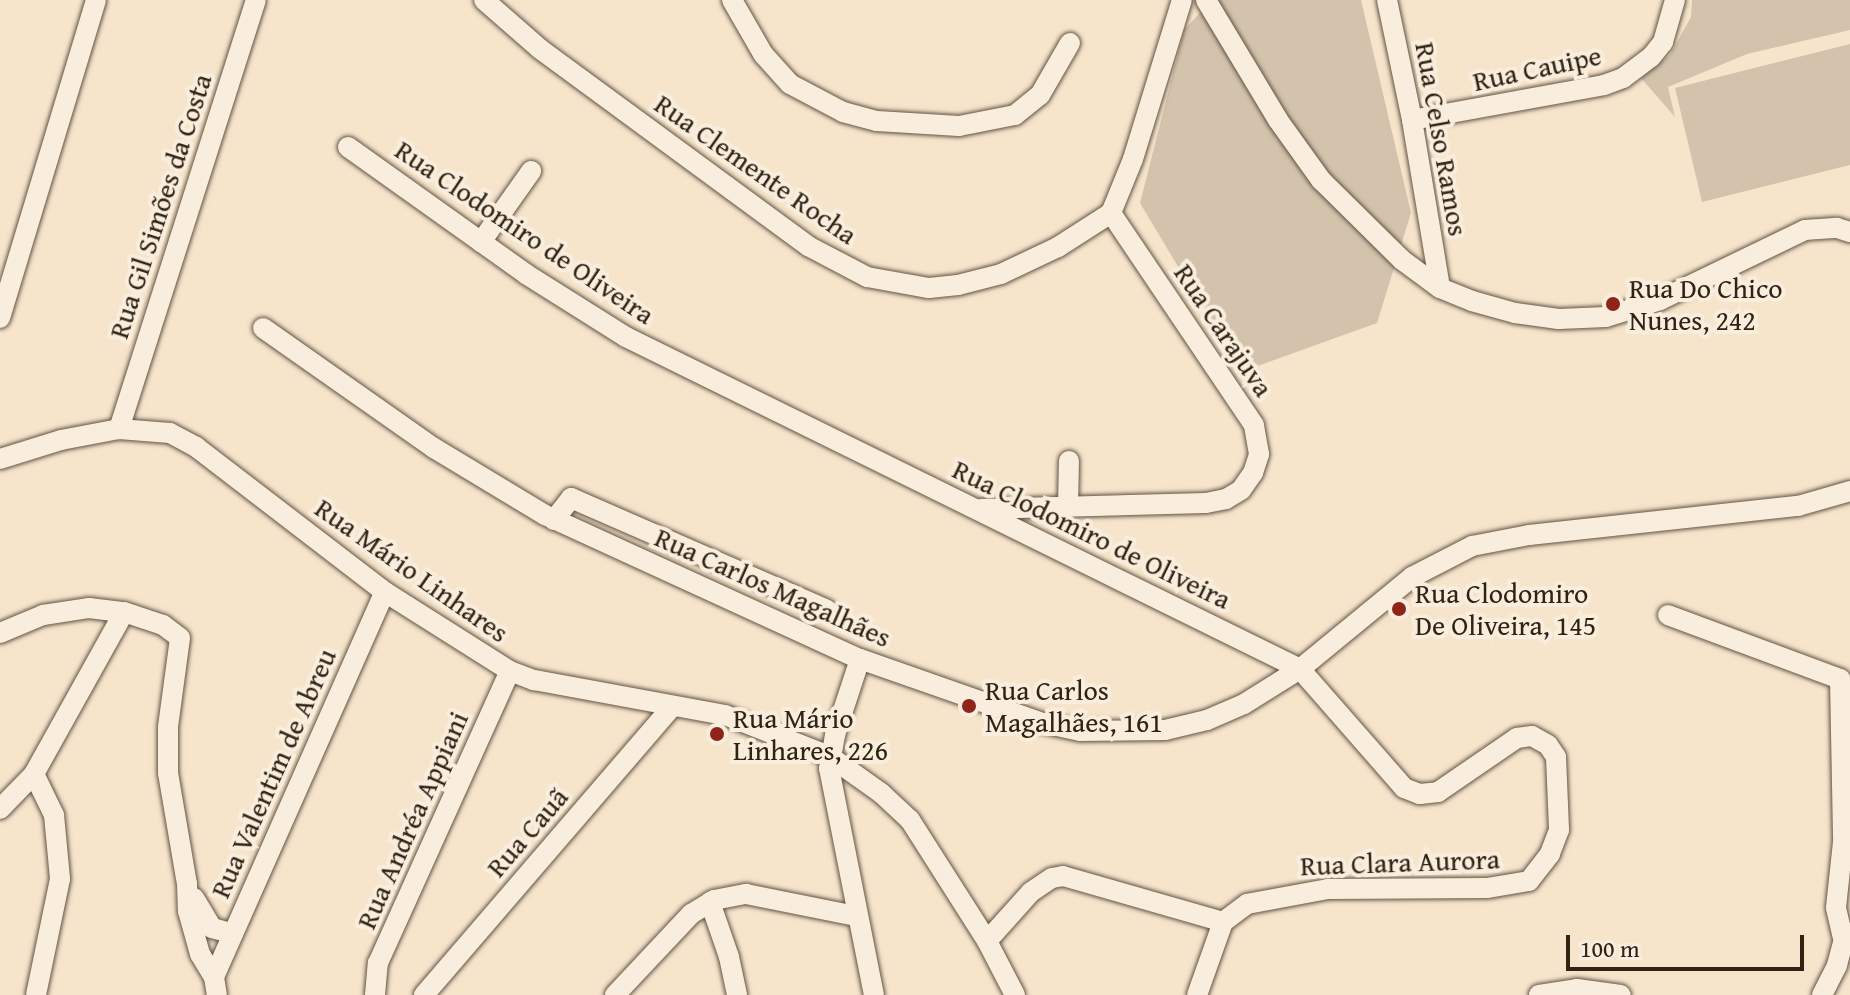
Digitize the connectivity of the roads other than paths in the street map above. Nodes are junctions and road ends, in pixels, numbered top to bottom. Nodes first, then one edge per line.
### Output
1 (96, 0) edge
2 (256, 0) edge
3 (484, 0) edge
4 (732, 0) edge
5 (1182, 0) edge
6 (1206, 0) edge
7 (1387, 0) edge
8 (1675, 0) edge
9 (1070, 43) dead end
10 (1412, 120) junction
11 (348, 147) dead end
12 (531, 171) dead end
13 (1111, 213) junction
14 (1850, 232) edge
15 (481, 242) junction
16 (1440, 288) junction
17 (0, 318) edge
18 (263, 328) dead end
19 (119, 429) junction
20 (0, 459) edge
21 (1069, 461) dead end
22 (1850, 491) edge
23 (1068, 507) junction
24 (977, 509) junction
25 (554, 520) junction
26 (385, 592) junction
27 (827, 610) dead end
28 (124, 612) junction
29 (1668, 615) dead end
30 (0, 633) edge
31 (860, 659) junction
32 (1300, 669) junction
33 (510, 671) junction
34 (673, 706) junction
35 (829, 756) junction
36 (34, 774) junction
37 (0, 809) edge
38 (187, 884) junction
39 (710, 902) junction
40 (856, 916) junction
41 (1850, 917) edge
42 (1223, 922) junction
43 (231, 933) junction
44 (987, 941) junction
45 (1844, 943) junction
46 (215, 986) edge
47 (36, 995) edge
48 (375, 995) edge
49 (424, 995) edge
50 (615, 995) edge
51 (737, 995) edge
52 (874, 995) edge
53 (1015, 995) edge
54 (1197, 995) edge
55 (1539, 995) edge
56 (1621, 995) edge
57 (1822, 995) edge

1 - 17 street
2 - 19 street, Rua Gil Simões da Costa
3 - 13 street, Rua Clemente Rocha
4 - 9 street
5 - 13 street
6 - 16 street
7 - 10 street, Rua Celso Ramos
8 - 10 street, Rua Cauipe
10 - 16 street, Rua Celso Ramos
11 - 15 street, Rua Clodomiro de Oliveira
12 - 15 street
13 - 23 street, Rua Carajuva
14 - 16 street
15 - 24 street, Rua Clodomiro de Oliveira
18 - 25 street, Rua Carlos Magalhães
19 - 20 street, Rua Mário Linhares
19 - 26 street, Rua Mário Linhares
21 - 23 street
22 - 32 street
23 - 24 street, Rua Carajuva
24 - 32 street, Rua Clodomiro de Oliveira
25 - 27 street
25 - 31 street, Rua Carlos Magalhães
26 - 33 street, Rua Mário Linhares
26 - 43 street, Rua Valentim de Abreu
28 - 30 street
28 - 36 street
28 - 38 street
29 - 45 street
31 - 32 street, Rua Carlos Magalhães
31 - 35 street
32 - 42 street, Rua Clara Aurora
33 - 34 street, Rua Mário Linhares
33 - 48 street, Rua Andréa Appiani
34 - 35 street, Rua Mário Linhares
34 - 49 street, Rua Cauã
35 - 40 street
35 - 44 street, Rua Mário Linhares
36 - 37 street
36 - 47 street
38 - 43 street
38 - 46 street
39 - 40 street
39 - 50 street
39 - 51 street
40 - 52 street
41 - 45 street
42 - 44 street
42 - 54 street
43 - 46 street, Rua Valentim de Abreu
44 - 53 street, Rua Mário Linhares
45 - 57 street
55 - 56 street

